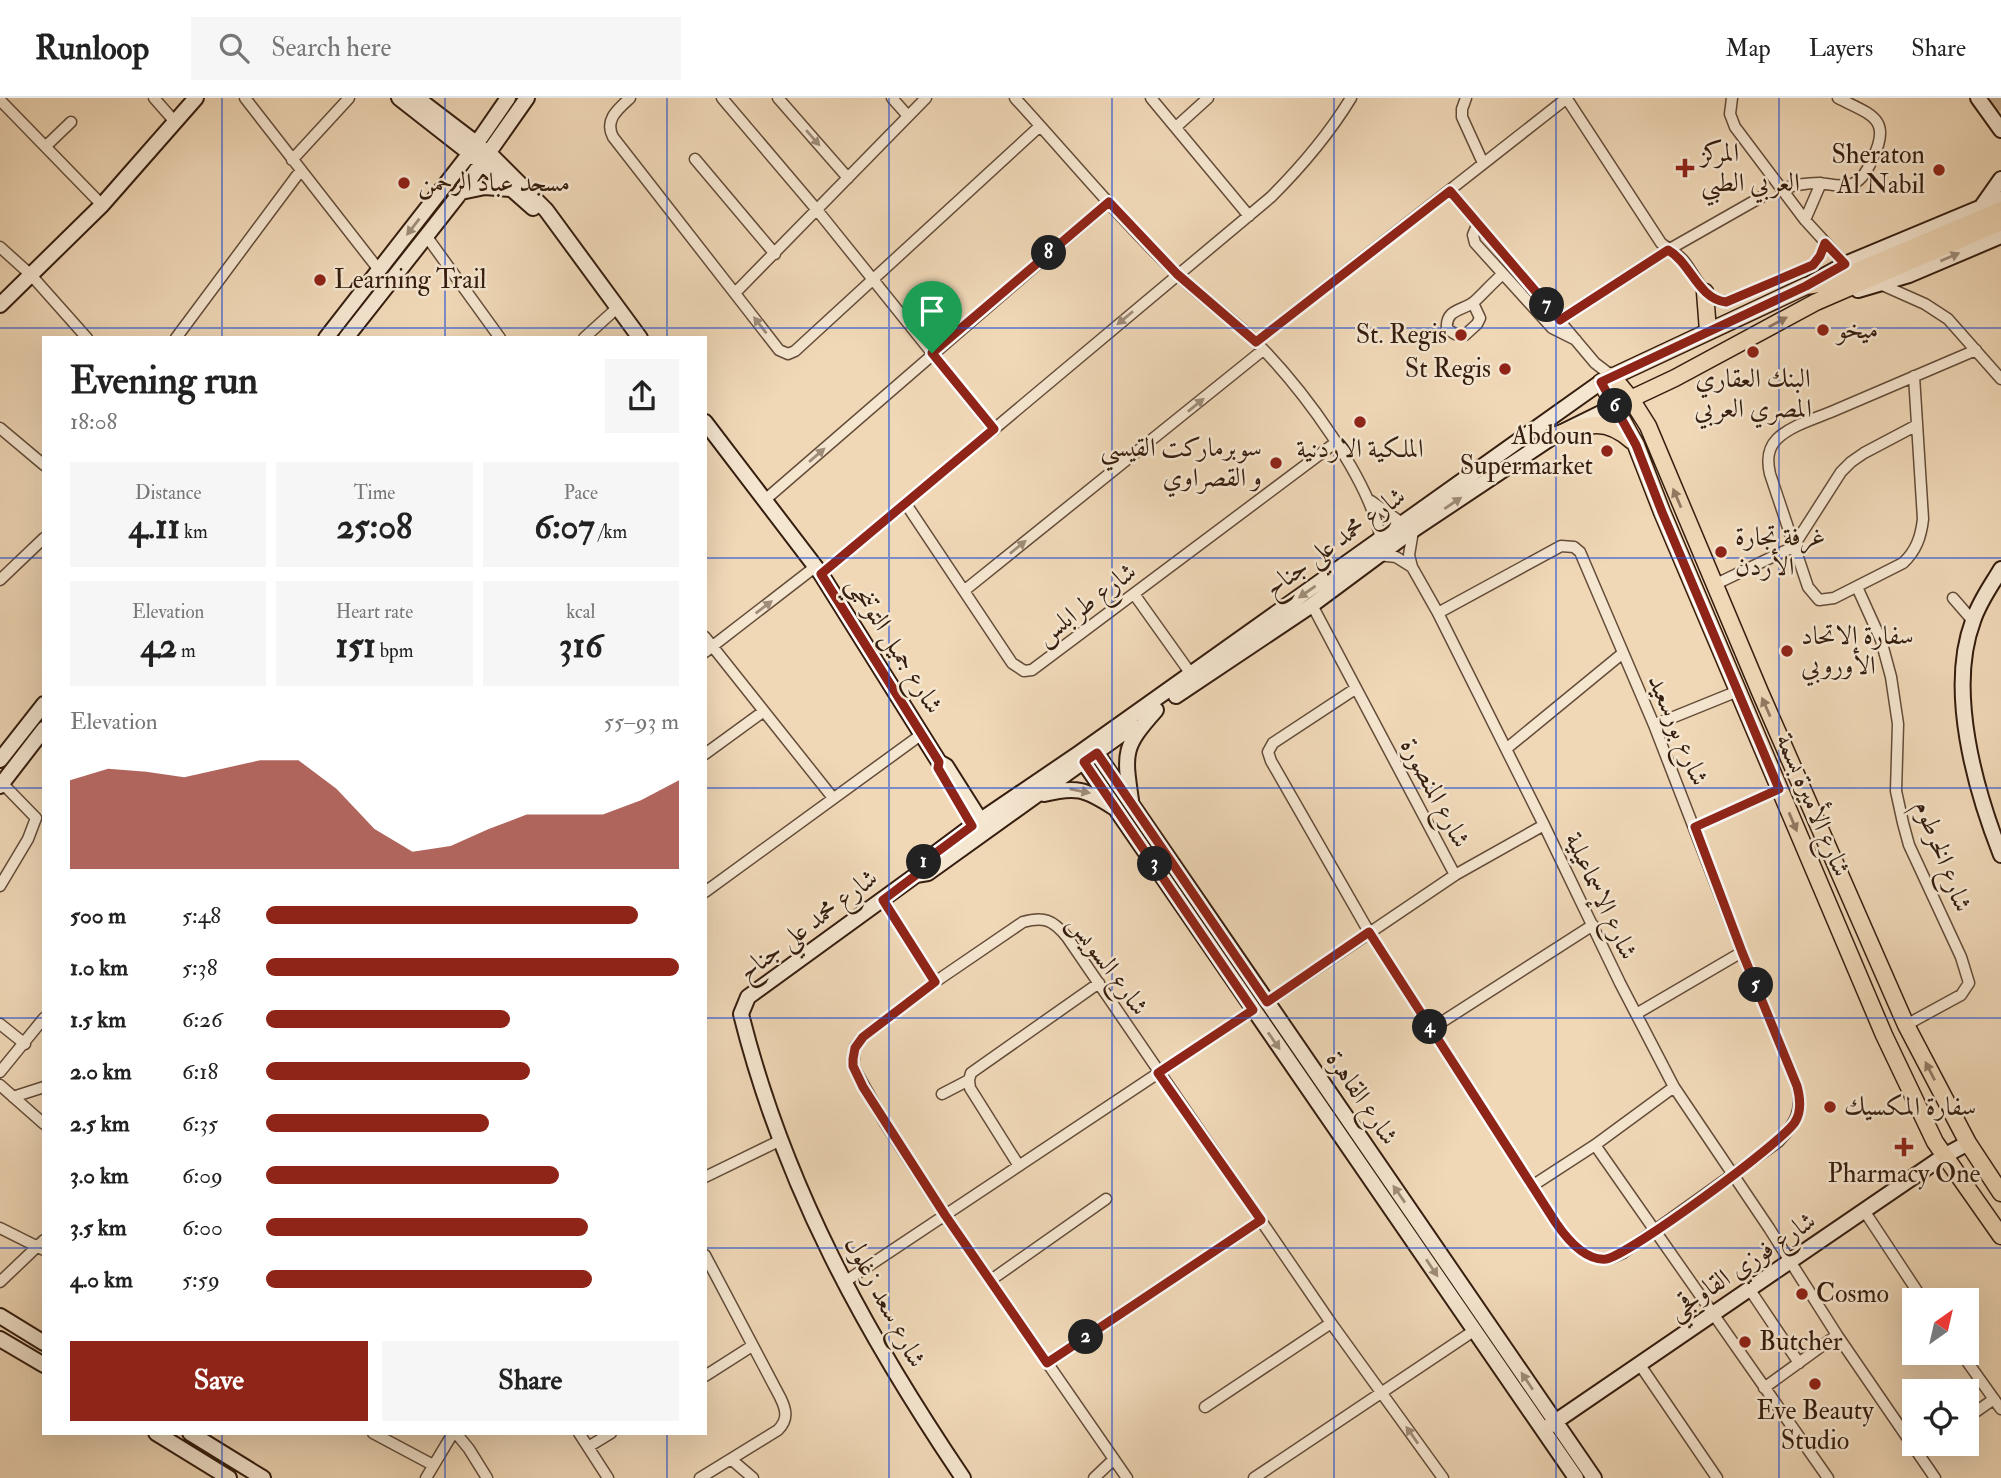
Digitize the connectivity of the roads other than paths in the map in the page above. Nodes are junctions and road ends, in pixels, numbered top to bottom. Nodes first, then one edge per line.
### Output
1 (154, 98) edge
2 (196, 98) edge
3 (245, 98) edge
4 (349, 98) edge
5 (399, 98) edge
6 (417, 98) edge
7 (508, 98) edge
8 (527, 98) edge
9 (630, 98) edge
10 (722, 98) edge
11 (778, 98) edge
12 (892, 98) edge
13 (926, 98) edge
14 (1015, 98) edge
15 (1151, 98) edge
16 (1208, 98) edge
17 (1351, 98) edge
18 (1466, 98) edge
19 (1567, 98) edge
20 (1732, 98) edge
21 (1838, 98) edge
22 (1978, 98) edge
23 (0, 100) edge
24 (908, 116) junction
25 (71, 122) dead end
26 (176, 123) junction
27 (1040, 126) junction
28 (1176, 127) junction
29 (2000, 129) edge
30 (46, 146) junction
31 (473, 148) junction
32 (486, 158) junction
33 (695, 159) dead end
34 (292, 160) junction
35 (1483, 163) junction
36 (301, 170) junction
37 (848, 178) junction
38 (2001, 179) edge
39 (1821, 183) junction
40 (510, 189) junction
41 (1781, 189) junction
42 (1450, 191) junction
43 (461, 192) junction
44 (1763, 196) dead end
45 (2001, 199) edge
46 (1109, 202) junction
47 (102, 205) junction
48 (1982, 207) junction
49 (817, 210) junction
50 (2001, 210) edge
51 (1249, 216) junction
52 (552, 220) junction
53 (1805, 220) junction
54 (2001, 222) edge
55 (1477, 225) junction
56 (2001, 236) edge
57 (427, 237) junction
58 (1825, 243) junction
59 (0, 247) edge
60 (1668, 250) junction
61 (775, 254) junction
62 (1845, 264) junction
63 (379, 270) junction
64 (1177, 274) junction
65 (1503, 274) junction
66 (31, 275) junction
67 (1909, 275) junction
68 (873, 280) junction
69 (1879, 284) junction
70 (1806, 286) junction
71 (1705, 292) junction
72 (735, 293) junction
73 (1816, 302) junction
74 (1473, 303) dead end
75 (0, 305) edge
76 (617, 308) junction
77 (1560, 320) junction
78 (1959, 326) junction
79 (1708, 331) junction
80 (354, 334) edge
81 (85, 336) edge
82 (177, 336) edge
83 (328, 336) edge
84 (499, 336) edge
85 (586, 336) edge
86 (638, 336) edge
87 (1577, 340) junction
88 (1260, 346) junction
89 (1976, 351) junction
90 (932, 353) junction
91 (2001, 372) edge
92 (1914, 376) junction
93 (1675, 378) junction
94 (1607, 379) junction
95 (2001, 379) edge
96 (1631, 399) junction
97 (1615, 405) junction
98 (707, 425) edge
99 (1916, 425) junction
100 (0, 428) edge
101 (994, 429) junction
102 (1649, 431) junction
103 (1554, 436) junction
104 (1335, 443) junction
105 (1636, 445) junction
106 (42, 463) edge
107 (766, 499) junction
108 (1368, 499) junction
109 (906, 504) junction
110 (1407, 526) junction
111 (42, 540) edge
112 (1381, 540) junction
113 (1793, 547) junction
114 (1378, 555) junction
115 (1412, 567) junction
116 (2001, 569) edge
117 (818, 571) junction
118 (0, 580) edge
119 (1716, 584) junction
120 (1857, 587) junction
121 (965, 590) junction
122 (1134, 594) junction
123 (1952, 597) dead end
124 (1312, 605) junction
125 (1438, 612) junction
126 (1973, 621) junction
127 (709, 649) edge
128 (1623, 653) junction
129 (1191, 674) junction
130 (1355, 689) junction
131 (1738, 691) junction
132 (42, 706) edge
133 (1156, 710) junction
134 (764, 711) junction
135 (1654, 725) junction
136 (42, 732) edge
137 (922, 734) junction
138 (1506, 749) junction
139 (2, 753) edge
140 (707, 753) edge
141 (1088, 753) junction
142 (1, 784) edge
143 (1779, 789) junction
144 (1036, 796) junction
145 (833, 798) junction
146 (1132, 802) junction
147 (1119, 811) junction
148 (1544, 825) junction
149 (1695, 827) junction
150 (979, 828) junction
151 (2001, 855) edge
152 (1455, 875) junction
153 (0, 887) edge
154 (707, 891) edge
155 (883, 900) junction
156 (1593, 925) junction
157 (1369, 932) junction
158 (1742, 952) junction
159 (935, 982) junction
160 (1099, 983) junction
161 (1267, 1002) junction
162 (1253, 1010) junction
163 (1636, 1014) junction
164 (42, 1021) edge
165 (0, 1024) edge
166 (1906, 1025) junction
167 (1431, 1029) junction
168 (25, 1044) junction
169 (0, 1072) edge
170 (1158, 1073) junction
171 (969, 1080) junction
172 (0, 1085) edge
173 (1674, 1087) junction
174 (42, 1088) edge
175 (942, 1094) dead end
176 (13, 1097) junction
177 (42, 1122) edge
178 (779, 1141) junction
179 (1968, 1143) junction
180 (1595, 1145) junction
181 (1944, 1156) junction
182 (1019, 1166) junction
183 (707, 1174) edge
184 (1732, 1175) junction
185 (1532, 1186) junction
186 (2001, 1193) edge
187 (1106, 1199) dead end
188 (1865, 1212) junction
189 (945, 1215) junction
190 (1261, 1220) junction
191 (0, 1228) edge
192 (1656, 1231) junction
193 (2001, 1236) edge
194 (42, 1246) edge
195 (707, 1259) edge
196 (1790, 1262) junction
197 (991, 1280) junction
198 (0, 1282) edge
199 (843, 1283) junction
200 (1915, 1288) edge
201 (1750, 1290) junction
202 (1715, 1314) junction
203 (0, 1316) edge
204 (1331, 1323) junction
205 (1475, 1330) junction
206 (1837, 1335) junction
207 (0, 1339) edge
208 (42, 1342) edge
209 (752, 1346) junction
210 (1047, 1363) junction
211 (1799, 1363) junction
212 (42, 1364) edge
213 (1640, 1365) junction
214 (1970, 1365) edge
215 (707, 1375) edge
216 (1765, 1388) junction
217 (1382, 1392) junction
218 (1994, 1399) junction
219 (1205, 1407) dead end
220 (2001, 1409) edge
221 (1979, 1410) edge
222 (1549, 1426) junction
223 (1902, 1429) edge
224 (159, 1435) edge
225 (193, 1435) edge
226 (377, 1435) edge
227 (454, 1435) edge
228 (457, 1435) edge
229 (580, 1435) edge
230 (608, 1435) edge
231 (588, 1447) junction
232 (1921, 1456) edge
233 (1114, 1459) junction
234 (732, 1460) junction
235 (433, 1465) junction
236 (229, 1478) edge
237 (263, 1478) edge
238 (426, 1478) edge
239 (488, 1478) edge
240 (608, 1478) edge
241 (699, 1478) edge
242 (753, 1478) edge
243 (963, 1478) edge
244 (1094, 1478) edge
245 (1127, 1478) edge
246 (1254, 1478) edge
247 (1443, 1478) edge
248 (1576, 1478) edge
249 (1594, 1478) edge
250 (1717, 1478) edge
251 (1828, 1478) edge
252 (1935, 1478) edge

1 - 26 street
2 - 26 main road
3 - 34 street
4 - 34 street
5 - 31 main road
6 - 31 main road
7 - 31 main road
8 - 32 main road
9 - 72 street
10 - 49 street
11 -> 37 street
12 - 24 street
13 - 24 street
14 - 27 street
15 - 28 street
16 - 28 street
17 - 51 street
18 - 35 street
19 - 35 street
19 - 60 street
20 - 41 street
21 - 39 street
22 - 29 main road
23 - 30 street
24 - 37 street
25 - 30 street
26 - 47 main road
27 - 46 street
27 - 68 street
28 - 51 street
30 - 47 street
31 - 32 main road
31 -> 63 main road
32 - 40 main road
32 - 43 main road
32 - 52 main road
33 - 61 street
34 - 36 street
35 - 42 street
36 - 63 street
36 - 82 street
37 - 49 street
38 - 48 main road
39 - 41 street
39 - 53 street
40 - 43 main road
40 - 52 main road
41 - 53 street
42 - 55 street
42 - 88 street
43 - 57 main road
44 - 60 street
45 - 48 main road, شارع محمد علي جناح
46 - 64 street
46 - 90 street
47 - 66 main road
48 - 62 main road, شارع محمد علي جناح
49 - 61 street
49 - 68 street
50 - 70 main road, شارع محمد علي جناح
51 - 64 street
52 - 76 main road
53 - 58 street
54 - 73 main road, شارع محمد علي جناح
55 - 65 street
55 - 77 street
67 -> 56 main road, شارع محمد علي جناح
57 - 80 main road
57 - 84 street
58 - 62 street
58 - 71 street
59 - 66 street
60 - 71 street
60 - 77 street
61 - 72 street
62 - 70 main road, شارع محمد علي جناح
63 - 83 main road
64 - 88 street
64 -> 101 street
65 - 74 street
65 - 87 street
66 - 75 main road
66 - 81 street
67 - 69 main road, شارع محمد علي جناح
67 - 78 street
68 -> 72 street
68 - 90 street
69 - 73 main road, شارع محمد علي جناح
69 - 78 street
70 - 79 main road, شارع محمد علي جناح
71 - 79 main road
93 -> 73 main road, شارع محمد علي جناح
76 - 85 street
76 - 86 main road
77 - 87 street
78 - 89 street
78 - 91 street
79 - 94 main road, شارع محمد علي جناح
87 - 94 street
88 - 104 street
121 -> 88 street
89 - 92 street
89 - 95 street
90 - 101 street
107 -> 90 street
92 - 99 street
92 - 113 street
93 - 96 main road, شارع محمد علي جناح
93 - 102 main road
94 - 96 main road, شارع الأميرة بسمة
94 - 97 main road, شارع الأميرة بسمة
94 - 110 main road, شارع محمد علي جناح
96 - 97 main road, شارع محمد علي جناح
96 - 102 main road, شارع الأميرة بسمة
97 - 103 main road, شارع محمد علي جناح
97 - 105 main road, شارع الأميرة بسمة
98 - 107 main road, شارع جميل التوتنجي
99 - 113 street
99 - 120 street
100 - 106 street
101 - 109 street
102 - 105 street
119 -> 102 main road, شارع الأميرة بسمة
103 - 105 main road
110 -> 103 main road, شارع محمد علي جناح
104 - 108 street
104 - 122 street, شارع طرابلس
105 - 131 main road, شارع الأميرة بسمة
107 - 117 main road, شارع جميل التوتنجي
108 - 110 street
108 - 112 street
109 - 117 street
109 - 121 street, شارع طرابلس
110 - 112 main road, شارع محمد علي جناح
110 - 114 main road, شارع محمد علي جناح
110 - 115 street
111 - 118 street
112 -> 129 main road, شارع محمد علي جناح
113 - 119 street
113 - 120 street
114 - 115 street
114 - 124 main road, شارع محمد علي جناح
115 - 125 street, شارع الإسماعيلية
116 - 126 main road
127 -> 117 street
117 - 137 main road, شارع جميل التوتنجي
166 -> 119 main road, شارع الأميرة بسمة
120 - 166 street, شارع الخرطوم
121 - 122 street, شارع طرابلس
122 - 129 street
123 - 126 street
124 - 130 street, شارع المنصورة
124 - 133 main road, شارع محمد علي جناح
125 - 128 street, شارع بورسعيد
125 - 138 street, شارع الإسماعيلية
126 - 151 main road
127 - 134 street
128 - 135 street, شارع بورسعيد
128 - 138 street
129 - 141 main road, شارع محمد علي جناح
130 - 152 street, شارع المنصورة
130 - 157 street, شارع بورسعيد
131 - 135 street
131 - 143 main road, شارع الأميرة بسمة
132 - 139 main road
133 - 141 main road, شارع محمد علي جناح
133 - 146 main road
134 - 140 street
134 - 145 street
135 - 149 street, شارع بورسعيد
136 - 142 main road
137 - 145 street
137 - 150 main road, شارع جميل التوتنجي
138 - 148 street, شارع الإسماعيلية
141 - 144 main road, شارع محمد علي جناح
141 - 146 main road, شارع القاهرة
141 - 147 main road, شارع القاهرة
141 - 150 main road, شارع محمد علي جناح
142 - 153 street
143 - 149 street
143 -> 181 main road, شارع الأميرة بسمة
144 -> 147 main road
144 - 150 main road, شارع محمد علي جناح
145 - 154 street
146 - 161 main road, شارع القاهرة
147 - 162 main road, شارع القاهرة
148 - 152 street
148 - 156 street, شارع الإسماعيلية
149 - 158 street, شارع بورسعيد
150 - 155 main road, شارع محمد علي جناح
152 - 157 street, شارع المنصورة
155 - 159 street
155 - 178 main road, شارع محمد علي جناح
156 - 163 street, شارع الإسماعيلية
156 - 167 street
157 - 161 street, شارع المنصورة
157 - 167 street, شارع بورسعيد
158 - 163 street
158 - 184 street, شارع بورسعيد
159 - 160 street, شارع السويس
159 - 189 street, شارع السويس
160 - 170 street, شارع السويس
160 - 171 street
222 -> 161 main road, شارع القاهرة
162 - 170 street
162 -> 205 main road, شارع القاهرة
163 - 173 street, شارع الإسماعيلية
164 - 168 street
165 - 168 street
179 -> 166 main road, شارع الأميرة بسمة
167 - 185 street, شارع بورسعيد
168 - 169 street
170 - 182 street
170 - 190 street, شارع السويس
171 - 175 street
171 - 182 street
172 - 176 street
173 - 180 street
173 - 184 street, شارع الإسماعيلية
174 - 176 street
176 - 177 street
178 - 183 street
178 - 199 main road, شارع سعد زغلول
179 - 181 main road, شارع فوزي القاوقجي
179 - 186 main road, شارع الأميرة بسمة
180 - 185 street
180 - 192 street
181 - 188 main road, شارع فوزي القاوقجي
181 - 193 main road, شارع الأميرة بسمة
182 - 189 street
184 - 192 street, شارع بورسعيد
184 - 196 street, شارع الإسماعيلية
185 - 192 street, شارع بورسعيد
187 - 197 street
188 - 196 main road, شارع فوزي القاوقجي
188 - 200 street
189 - 197 street, شارع السويس
189 - 199 street
190 - 204 street, شارع السويس
190 - 210 street
191 - 194 street
192 - 202 street
194 - 198 street
195 - 209 street
196 - 201 main road, شارع فوزي القاوقجي
196 - 206 street, شارع الإسماعيلية
197 - 210 street, شارع السويس
199 - 243 main road, شارع سعد زغلول
201 - 202 main road, شارع فوزي القاوقجي
201 - 211 street
202 - 213 main road, شارع فوزي القاوقجي
202 - 216 street
203 - 208 main road
204 - 217 street, شارع السويس
204 - 219 street
205 - 217 street
205 - 222 main road, شارع القاهرة
206 - 211 street
206 - 223 street, شارع الإسماعيلية
207 - 212 main road
209 - 215 street
209 - 234 street
210 - 233 street, شارع السويس
211 - 216 street
213 - 222 main road, شارع فوزي القاوقجي
213 - 250 street
214 - 218 street
216 - 251 street
217 - 246 street
247 -> 217 street, شارع السويس
218 - 220 street
218 - 221 street
222 - 248 main road, شارع القاهرة
222 - 249 main road, شارع القاهرة
224 - 236 main road
225 - 237 main road
226 - 235 street
227 - 235 street
228 - 239 street
229 - 231 street
230 - 231 street
231 - 240 street
232 - 252 street, شارع الإسماعيلية
233 - 244 street
233 - 245 street, شارع السويس
234 - 241 street
234 - 242 street
235 - 238 street

